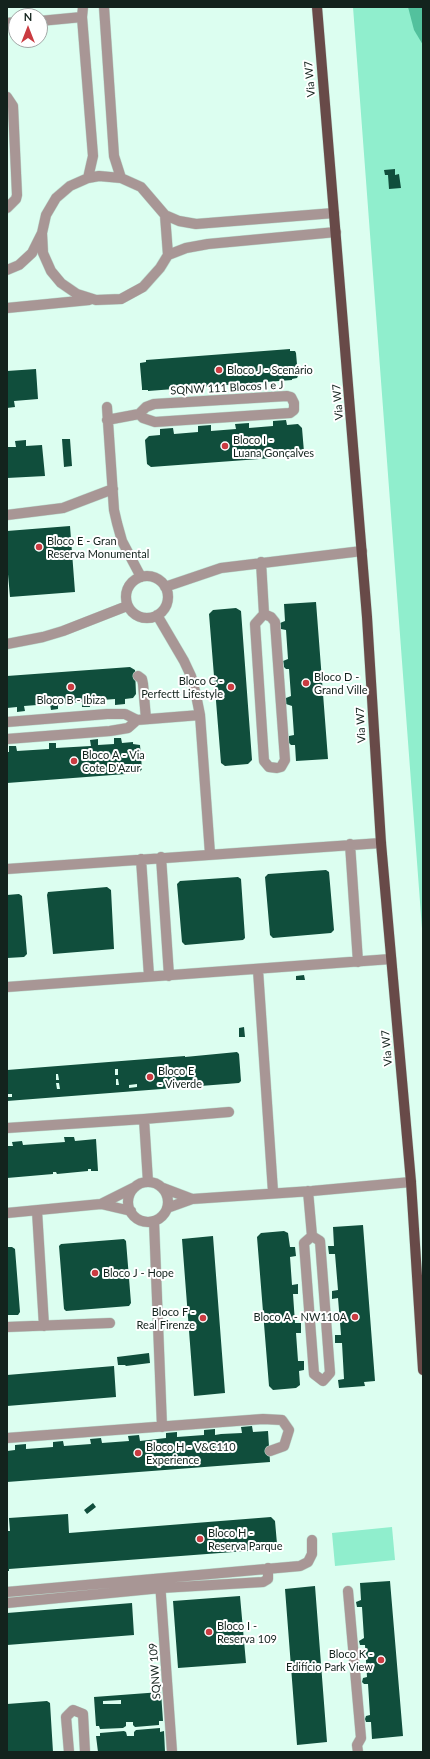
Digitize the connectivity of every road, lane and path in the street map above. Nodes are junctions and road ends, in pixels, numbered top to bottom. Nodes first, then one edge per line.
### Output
1 (104, 7) edge
2 (317, 7) edge
3 (83, 12) edge
4 (48, 19) edge
5 (7, 97) edge
6 (88, 178) junction
7 (121, 178) junction
8 (7, 208) edge
9 (334, 213) junction
10 (165, 214) junction
11 (336, 232) junction
12 (42, 233) junction
13 (168, 255) junction
14 (7, 270) edge
15 (96, 300) junction
16 (7, 308) edge
17 (107, 407) dead end
18 (139, 414) junction
19 (107, 420) junction
20 (113, 489) junction
21 (7, 515) edge
22 (362, 551) junction
23 (261, 562) junction
24 (141, 576) junction
25 (165, 587) junction
26 (127, 606) junction
27 (264, 614) junction
28 (157, 615) junction
29 (7, 644) edge
30 (138, 676) dead end
31 (200, 715) junction
32 (142, 719) junction
33 (7, 722) edge
34 (7, 739) edge
35 (381, 843) junction
36 (350, 844) junction
37 (210, 854) junction
38 (161, 857) junction
39 (141, 859) junction
40 (7, 869) edge
41 (391, 959) junction
42 (358, 962) junction
43 (258, 970) junction
44 (149, 976) junction
45 (169, 976) junction
46 (7, 987) edge
47 (229, 1112) dead end
48 (144, 1119) junction
49 (7, 1128) edge
50 (148, 1182) junction
51 (411, 1182) junction
52 (136, 1187) junction
53 (163, 1188) junction
54 (308, 1191) junction
55 (273, 1192) junction
56 (192, 1198) junction
57 (101, 1204) junction
58 (167, 1208) junction
59 (37, 1211) junction
60 (131, 1211) junction
61 (7, 1213) edge
62 (154, 1221) junction
63 (312, 1236) junction
64 (110, 1323) dead end
65 (44, 1326) junction
66 (7, 1327) edge
67 (423, 1370) edge
68 (162, 1427) junction
69 (7, 1438) edge
70 (270, 1451) dead end
71 (312, 1540) dead end
72 (268, 1568) junction
73 (160, 1577) junction
74 (161, 1588) junction
75 (348, 1591) dead end
76 (7, 1592) edge
77 (7, 1603) edge
78 (69, 1752) edge
79 (85, 1752) edge
80 (172, 1752) edge
81 (358, 1752) edge

1 - 7 street
2 - 9 main road, Via W7
3 - 4 street
3 - 6 street
5 - 8 street
6 - 7 street
6 - 12 street
7 - 10 street
9 - 10 street
9 - 11 main road, Via W7
10 - 13 street
11 - 13 street
11 - 22 main road, Via W7
12 - 14 street
12 - 15 street
13 - 15 street
15 - 16 street
17 - 19 street
18 - 18 street, SQNW 111 Blocos I e J
18 - 19 street
19 - 20 street
20 - 21 street
20 - 24 street
22 - 23 street
22 - 35 main road, Via W7
23 - 25 street
23 - 27 street
24 - 25 street
24 - 26 street
25 - 28 street
26 - 28 street
26 - 29 street
27 - 27 street
28 - 31 street
30 - 32 street
31 - 32 street
31 - 37 street
32 - 33 street
32 - 34 street
35 - 36 street
35 - 41 main road, Via W7
36 - 37 street
36 - 42 street
37 - 38 street
38 - 39 street
38 - 45 street
39 - 40 street
39 - 44 street
41 - 42 street
41 - 51 main road, Via W7
42 - 43 street
43 - 45 street
43 - 55 street
44 - 45 street
44 - 46 street
47 - 48 street
48 - 49 street
48 - 50 street
50 - 52 street
50 - 53 street
51 - 54 street
51 - 67 main road, Via W7
52 - 57 street
52 - 60 street
53 - 56 street
53 - 58 street
54 - 55 street
54 - 63 street
55 - 56 street
56 - 58 street
57 - 59 street
57 - 60 street
58 - 62 street
59 - 61 street
59 - 65 street
60 - 62 street
62 - 68 street
63 - 63 street
64 - 65 street
65 - 66 street
68 - 69 street
68 - 70 street
71 - 72 street
72 - 73 street
72 - 74 street
73 - 74 street, SQNW 109
73 - 76 street
74 - 77 street
74 - 80 street, SQNW 109
75 - 81 street
78 - 79 street

